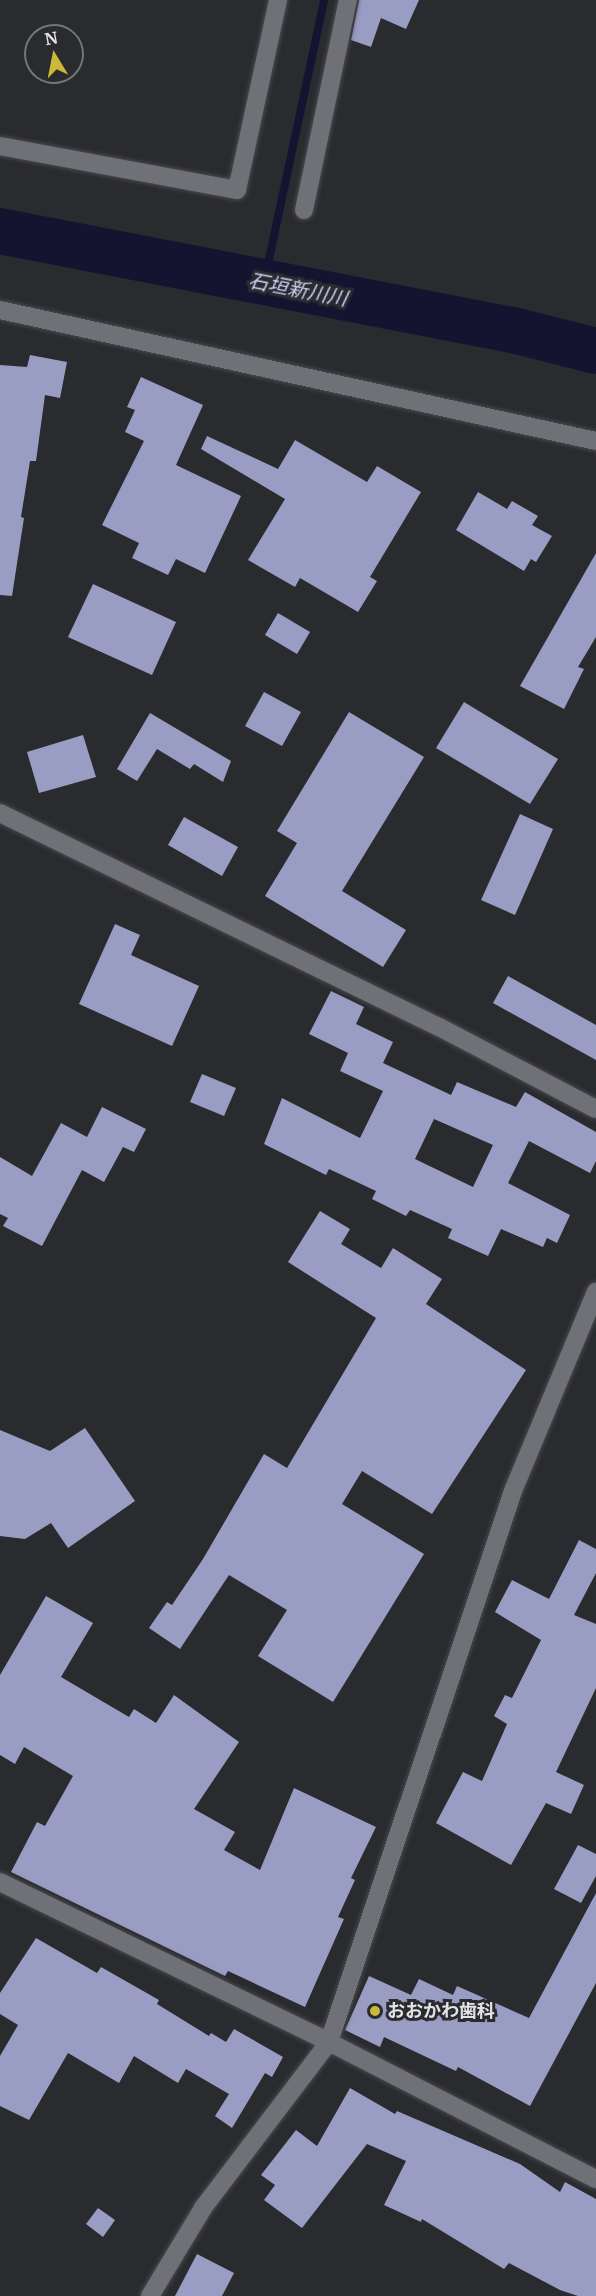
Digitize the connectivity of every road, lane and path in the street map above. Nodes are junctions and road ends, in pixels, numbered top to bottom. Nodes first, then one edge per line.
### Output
1 (278, 0) edge
2 (348, 0) edge
3 (0, 146) edge
4 (304, 210) dead end
5 (0, 310) edge
6 (596, 441) edge
7 (0, 813) edge
8 (596, 1109) edge
9 (596, 1292) edge
10 (0, 1882) edge
11 (329, 2042) junction
12 (596, 2179) edge
13 (150, 2296) edge

1 - 3 street
2 - 4 street
5 - 6 street
7 - 8 street
9 - 11 street
10 - 11 street
11 - 12 street
11 - 13 street

